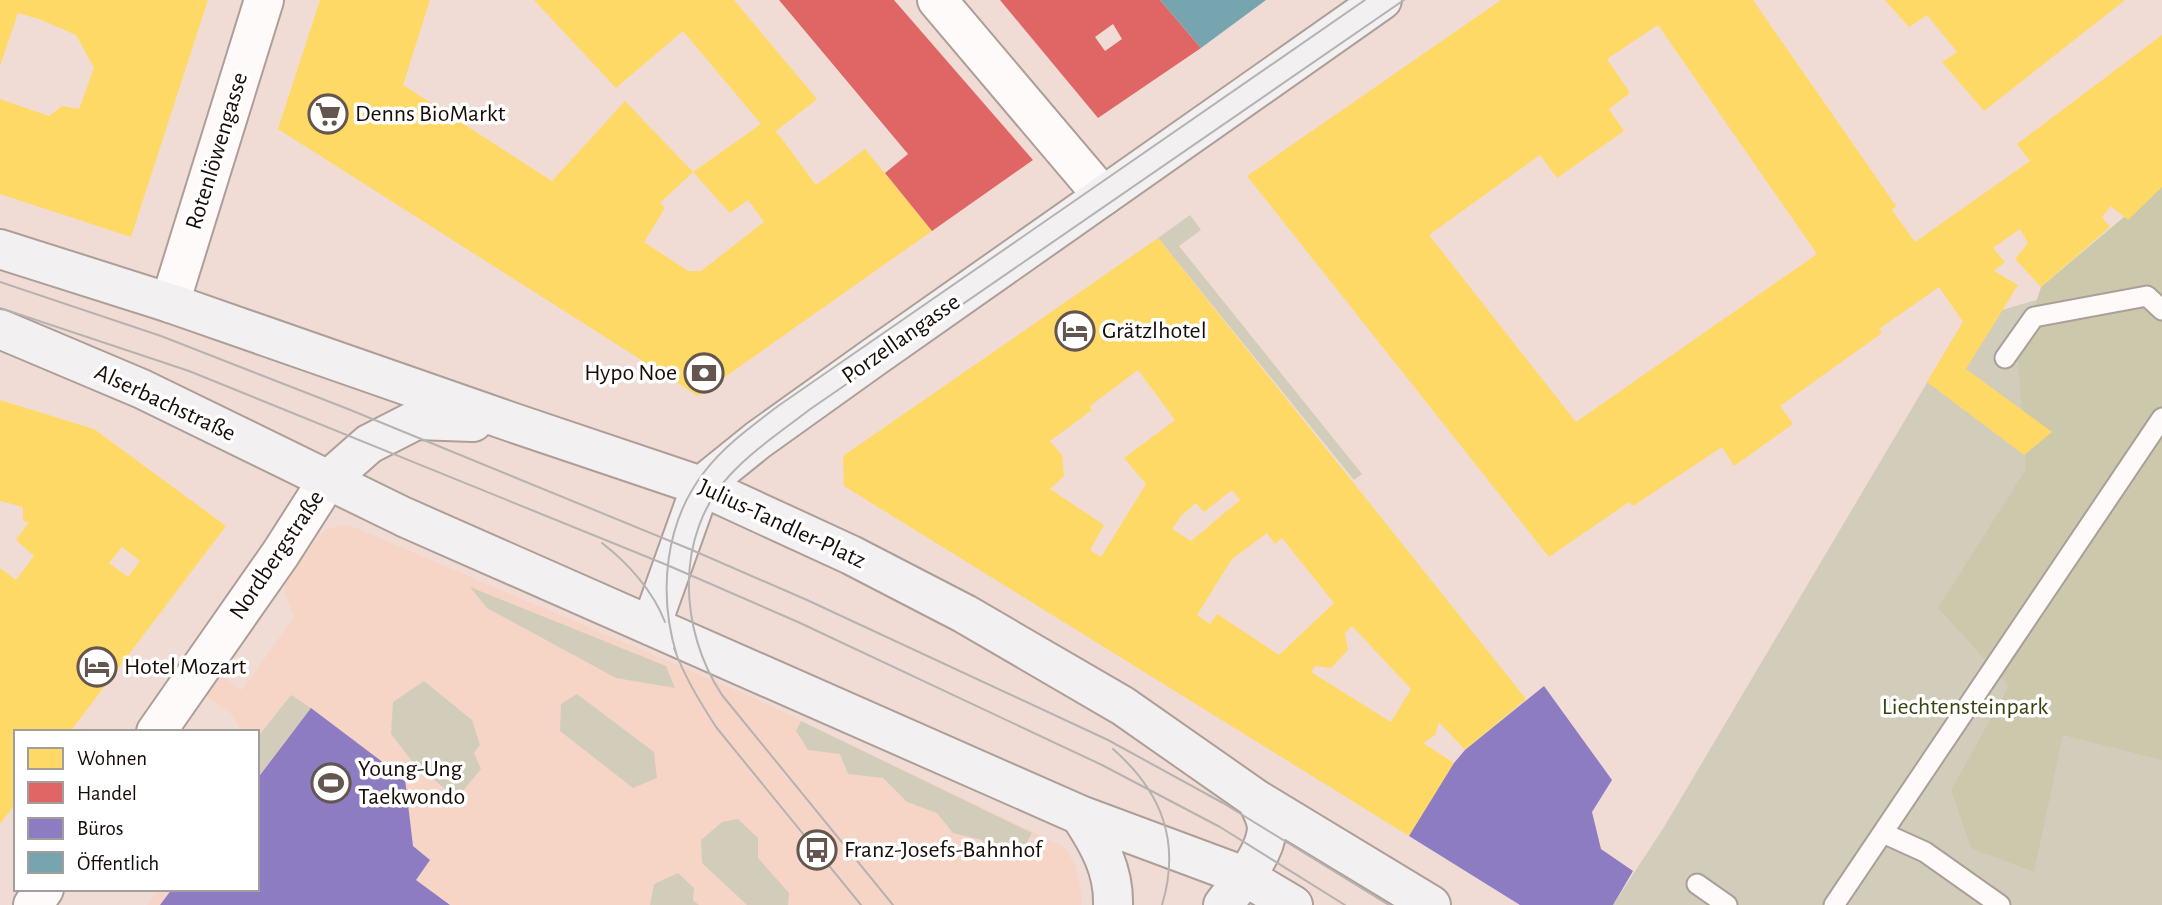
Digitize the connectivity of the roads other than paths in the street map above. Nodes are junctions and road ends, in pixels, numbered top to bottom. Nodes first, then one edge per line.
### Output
1 (264, 0) edge
2 (937, 0) edge
3 (1382, 0) edge
4 (1103, 195) junction
5 (0, 249) edge
6 (170, 303) junction
7 (2162, 310) edge
8 (0, 329) edge
9 (2005, 358) dead end
10 (2162, 418) edge
11 (514, 423) junction
12 (327, 481) junction
13 (701, 486) junction
14 (651, 626) junction
15 (157, 730) edge
16 (1256, 799) junction
17 (1080, 815) junction
18 (1883, 833) junction
19 (1697, 884) dead end
20 (1234, 891) edge
21 (1113, 905) edge
22 (1293, 905) edge
23 (1431, 905) edge
24 (1727, 905) edge
25 (1834, 905) edge
26 (2000, 905) edge

1 - 6 street, Rotenlöwengasse
2 - 4 street
3 - 4 main road, Porzellangasse
4 - 13 main road, Porzellangasse
5 - 6 main road
6 - 11 main road, Julius-Tandler-Platz
7 - 9 lane
8 - 12 main road, Alserbachstraße
10 - 18 lane
11 - 12 main road
11 - 13 main road, Julius-Tandler-Platz
12 - 14 main road
12 - 15 street, Nordbergstraße
13 - 14 main road
13 - 16 main road, Julius-Tandler-Platz
14 - 17 main road
16 - 20 main road
16 - 23 main road, Julius-Tandler-Platz
17 - 20 main road
17 - 21 main road
18 - 25 lane
18 - 26 lane
19 - 24 lane
20 - 22 main road

